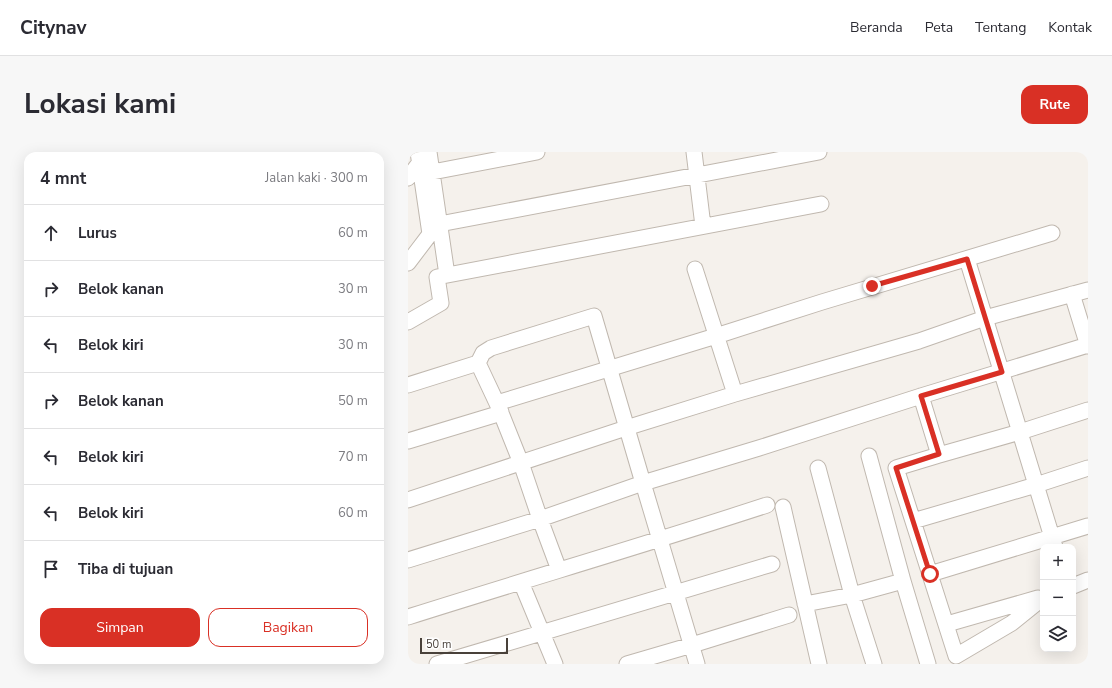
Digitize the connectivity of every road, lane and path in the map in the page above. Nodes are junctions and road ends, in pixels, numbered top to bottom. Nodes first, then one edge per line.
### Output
1 (537, 152) edge
2 (694, 152) edge
3 (819, 152) edge
4 (422, 165) edge
5 (697, 175) junction
6 (821, 204) dead end
7 (434, 225) junction
8 (703, 226) junction
9 (1052, 233) dead end
10 (967, 259) junction
11 (408, 263) edge
12 (695, 268) dead end
13 (447, 275) junction
14 (1088, 290) edge
15 (1072, 294) junction
16 (985, 318) junction
17 (408, 322) edge
18 (716, 336) junction
19 (1088, 345) edge
20 (478, 363) junction
21 (610, 368) junction
22 (1002, 372) junction
23 (408, 385) edge
24 (735, 394) junction
25 (921, 396) junction
26 (499, 408) junction
27 (1088, 410) edge
28 (626, 428) junction
29 (1020, 432) junction
30 (408, 441) edge
31 (939, 454) junction
32 (869, 456) dead end
33 (521, 463) junction
34 (818, 468) dead end
35 (1088, 468) edge
36 (643, 483) junction
37 (1036, 485) junction
38 (408, 500) edge
39 (768, 505) dead end
40 (783, 507) dead end
41 (540, 519) junction
42 (913, 521) junction
43 (1088, 526) edge
44 (659, 540) junction
45 (1053, 542) edge
46 (408, 560) edge
47 (772, 564) dead end
48 (559, 570) junction
49 (930, 574) junction
50 (1088, 580) edge
51 (903, 581) junction
52 (521, 582) junction
53 (1076, 585) edge
54 (675, 593) junction
55 (852, 595) junction
56 (1040, 598) edge
57 (1040, 600) edge
58 (805, 604) junction
59 (789, 615) dead end
60 (408, 617) edge
61 (947, 624) junction
62 (542, 632) junction
63 (692, 645) junction
64 (437, 664) edge
65 (556, 664) edge
66 (627, 664) edge
67 (697, 664) edge
68 (820, 664) edge
69 (874, 664) edge
70 (928, 664) edge

1 - 4 street
2 - 5 street
3 - 5 street
4 - 7 street
5 - 7 street
5 - 8 street
6 - 8 street
7 - 11 street
7 - 13 street
8 - 13 street
9 - 10 street
10 - 16 street
10 - 18 street
12 - 18 street
13 - 17 street
14 - 15 street
15 - 16 street
15 - 19 street
16 - 22 street
16 - 24 street
18 - 21 street
18 - 24 street
19 - 22 street
20 - 21 street
20 - 23 street
20 - 26 street
21 - 26 street
21 - 28 street
22 - 25 street
22 - 29 street
24 - 28 street
25 - 31 street
25 - 36 street
26 - 30 street
26 - 33 street
27 - 29 street
28 - 33 street
28 - 36 street
29 - 31 street
29 - 37 street
31 - 42 street
32 - 51 street
33 - 38 street
33 - 41 street
34 - 55 street
35 - 37 street
36 - 41 street
36 - 44 street
37 - 42 street
37 - 45 street
39 - 44 street
40 - 58 street
41 - 46 street
41 - 48 street
42 - 49 street
43 - 45 street
44 - 48 street
44 - 54 street
45 - 49 street
47 - 54 street
48 - 52 street
49 - 61 street
50 - 53 street
51 - 55 street
51 - 70 street
52 - 60 street
52 - 62 street
54 - 62 street
54 - 63 street
55 - 58 street
55 - 69 street
56 - 61 street
57 - 61 street
58 - 68 street
59 - 63 street
62 - 64 street
62 - 65 street
63 - 66 street
63 - 67 street

